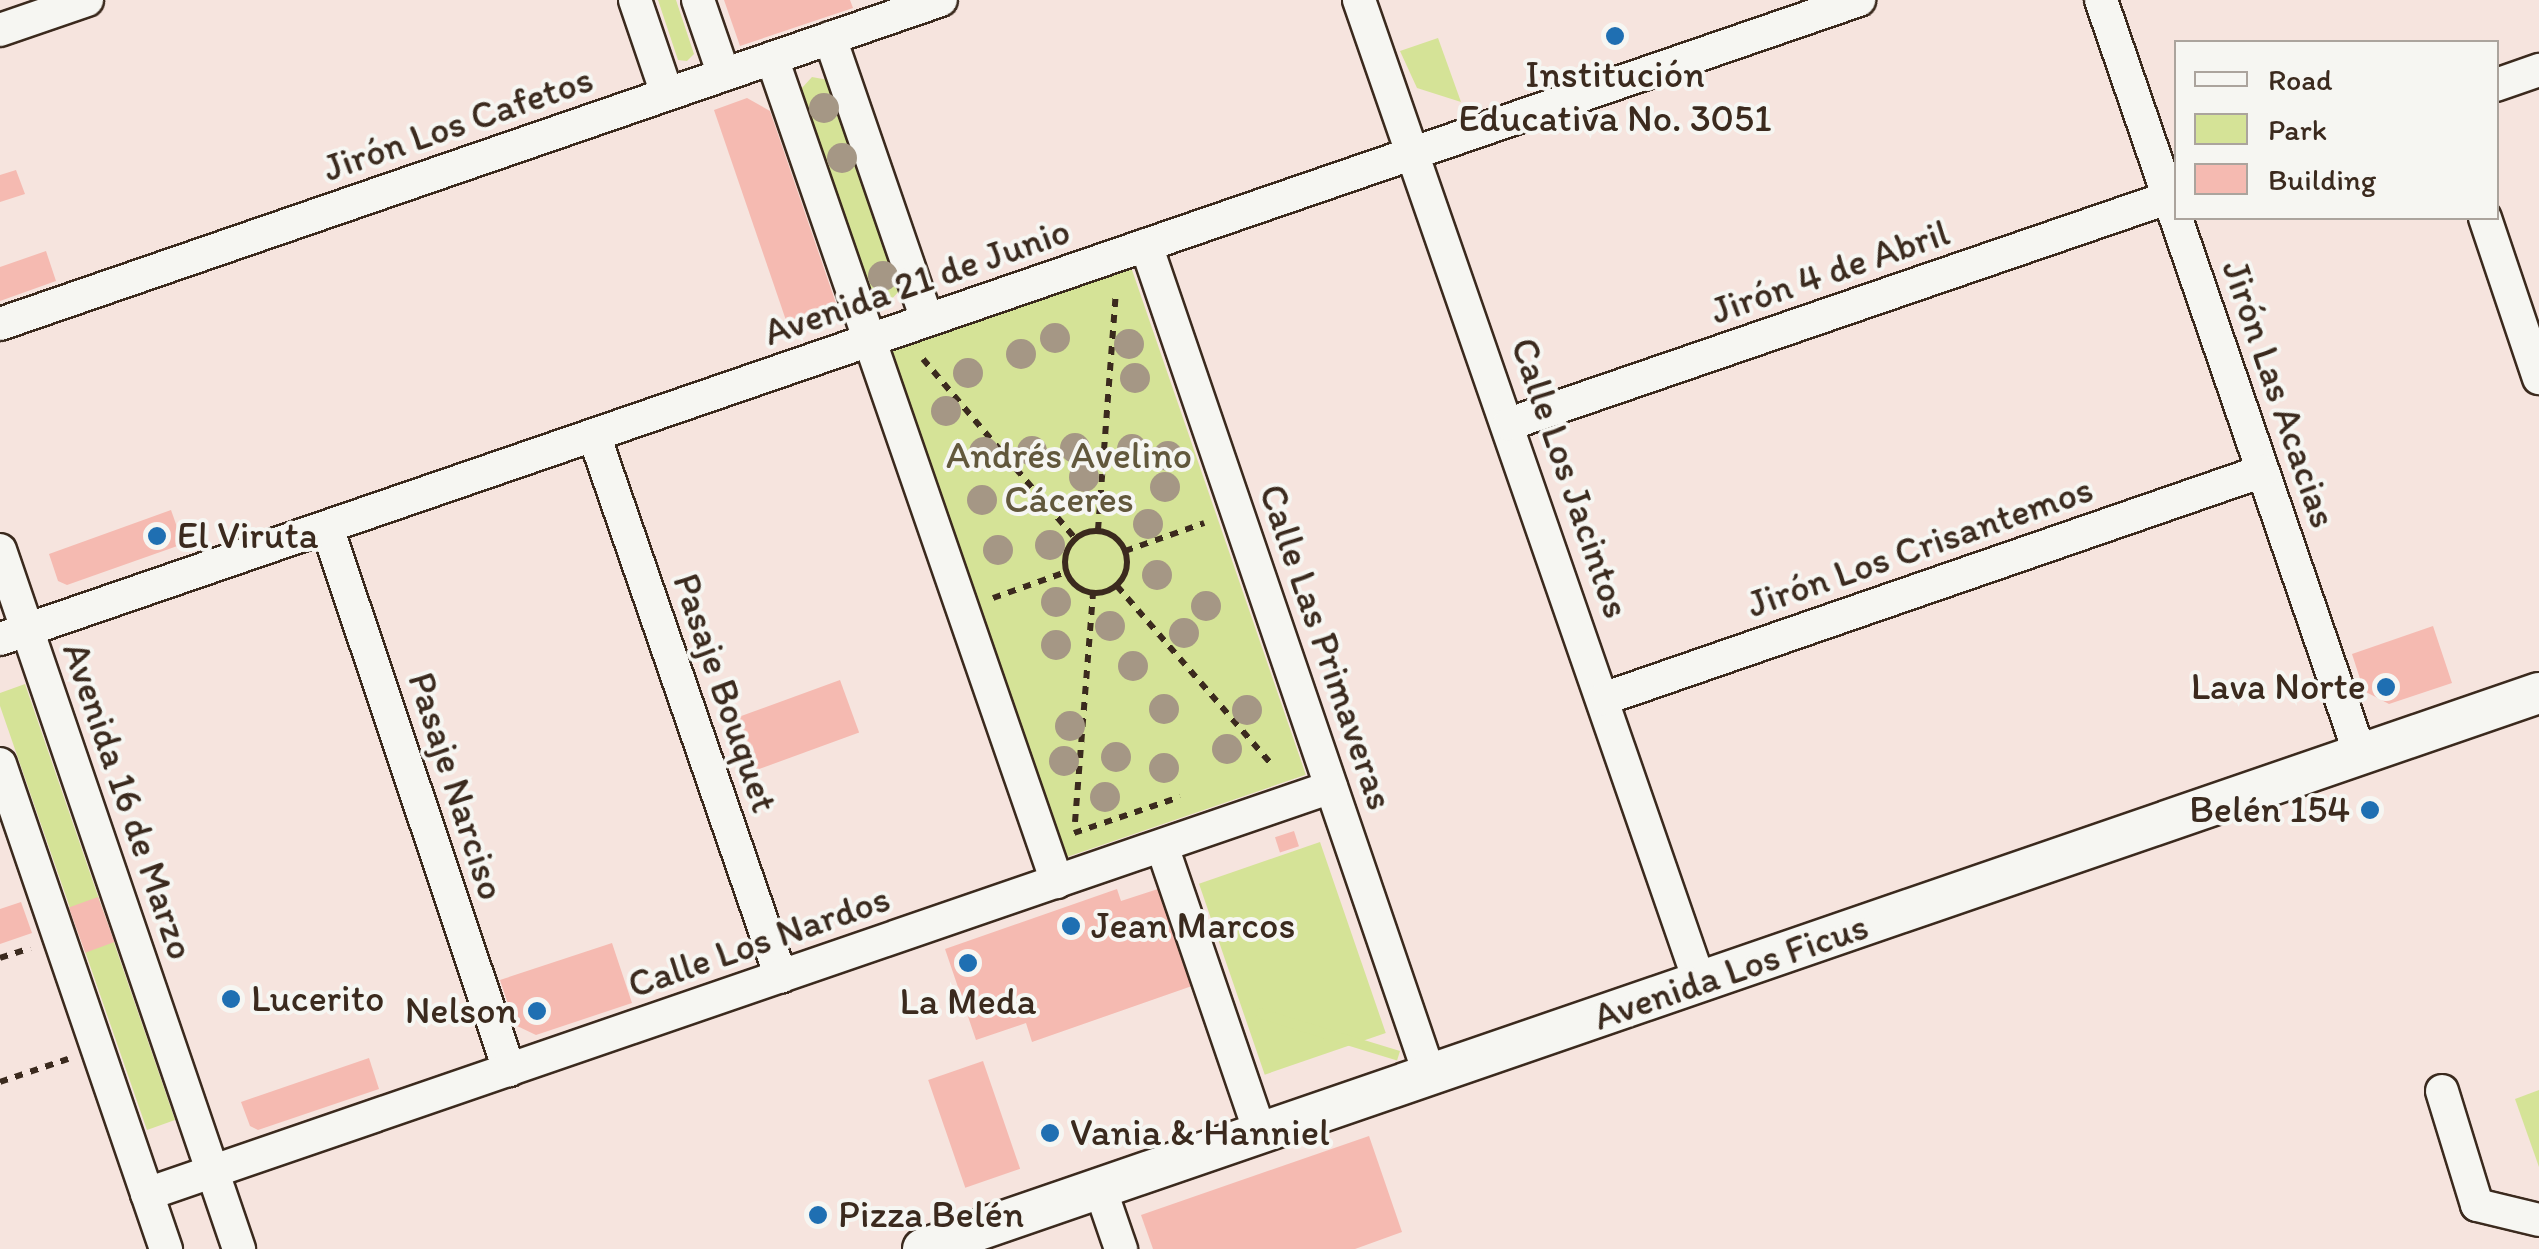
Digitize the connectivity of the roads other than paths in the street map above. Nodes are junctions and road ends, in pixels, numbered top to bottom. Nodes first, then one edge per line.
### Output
1 (87, 0) edge
2 (635, 0) edge
3 (698, 0) edge
4 (941, 0) edge
5 (1360, 0) edge
6 (1859, 0) edge
7 (2101, 0) edge
8 (0, 30) edge
9 (830, 38) junction
10 (772, 58) junction
11 (2539, 70) edge
12 (724, 75) junction
13 (2499, 83) edge
14 (668, 94) junction
15 (1416, 152) junction
16 (2173, 196) edge
17 (2181, 220) edge
18 (2486, 220) edge
19 (1146, 245) junction
20 (927, 320) junction
21 (0, 324) edge
22 (870, 340) junction
23 (2539, 378) edge
24 (1509, 424) junction
25 (594, 435) junction
26 (2263, 470) junction
27 (327, 526) junction
28 (0, 550) edge
29 (13, 634) edge
30 (2539, 693) edge
31 (1603, 698) junction
32 (2361, 756) junction
33 (0, 764) edge
34 (1332, 787) junction
35 (1162, 846) junction
36 (1056, 882) junction
37 (781, 977) junction
38 (1700, 983) junction
39 (508, 1070) junction
40 (1430, 1076) junction
41 (2442, 1092) dead end
42 (1260, 1133) junction
43 (213, 1172) junction
44 (1100, 1188) junction
45 (147, 1194) junction
46 (2539, 1220) edge
47 (166, 1249) edge
48 (239, 1249) edge
49 (923, 1249) edge
50 (1121, 1249) edge

1 - 8 street
2 - 14 street
3 - 12 street
4 - 9 street, Jirón Los Cafetos
5 - 15 street, Calle Los Jacintos
6 - 15 street, Avenida 21 de Junio
7 - 16 street, Jirón Las Acacias
9 - 10 street, Jirón Los Cafetos
9 - 20 street
10 - 12 street, Jirón Los Cafetos
10 - 22 street
11 - 13 street
12 - 14 street, Jirón Los Cafetos
14 - 21 street, Jirón Los Cafetos
15 - 19 street, Avenida 21 de Junio
15 - 24 street, Calle Los Jacintos
16 - 24 street, Jirón 4 de Abril
17 - 26 street, Jirón Las Acacias
18 - 23 street
19 - 20 street, Avenida 21 de Junio
19 - 34 street, Calle Las Primaveras
20 - 22 street, Avenida 21 de Junio
22 - 25 street, Avenida 21 de Junio
22 - 36 street
24 - 31 street, Calle Los Jacintos
25 - 27 street, Avenida 21 de Junio
25 - 37 street, Pasaje Bouquet
26 - 31 street, Jirón Los Crisantemos
26 - 32 street, Jirón Las Acacias
27 - 29 street, Avenida 21 de Junio
27 - 39 street, Pasaje Narciso
28 - 29 street, Avenida 16 de Marzo
29 - 43 street, Avenida 16 de Marzo
30 - 32 street, Avenida Los Ficus
31 - 38 street, Calle Los Jacintos
32 - 38 street, Avenida Los Ficus
33 - 45 street
34 - 35 street, Calle Los Nardos
34 - 40 street, Calle Las Primaveras
35 - 36 street, Calle Los Nardos
35 - 42 street
36 - 37 street, Calle Los Nardos
37 - 39 street, Calle Los Nardos
38 - 40 street, Avenida Los Ficus
39 - 43 street, Calle Los Nardos
40 - 42 street, Avenida Los Ficus
41 - 46 street
42 - 44 street, Avenida Los Ficus
43 - 45 street, Calle Los Nardos
43 - 48 street, Avenida 16 de Marzo
44 - 49 street, Avenida Los Ficus
44 - 50 street
45 - 47 street

